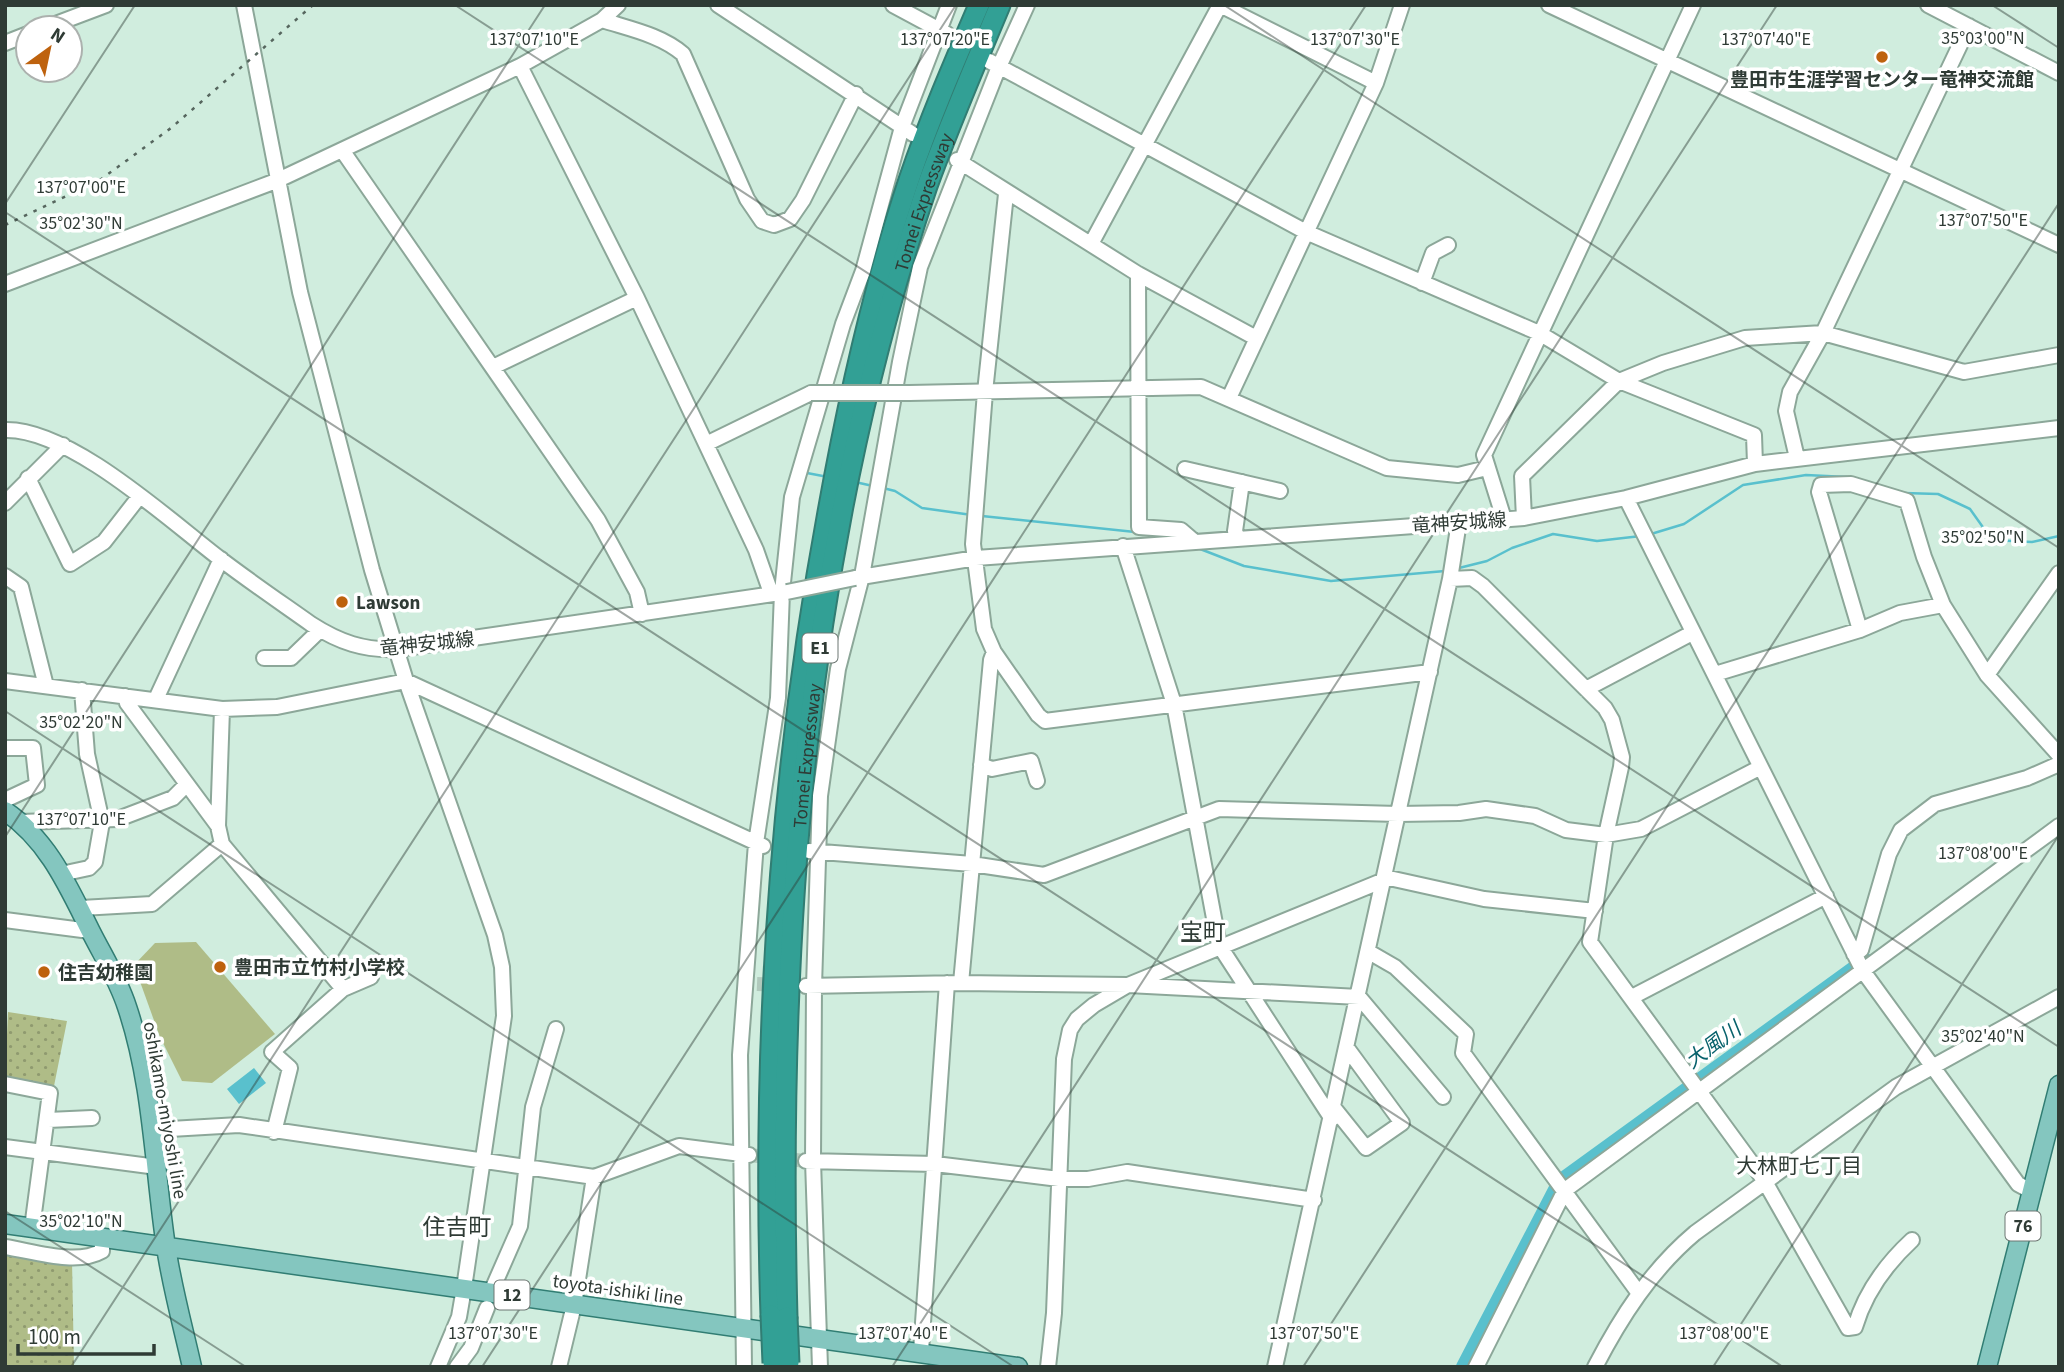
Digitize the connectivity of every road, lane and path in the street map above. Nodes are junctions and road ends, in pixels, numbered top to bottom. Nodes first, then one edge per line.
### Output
1 (106, 5) edge
2 (244, 5) edge
3 (618, 5) edge
4 (719, 5) edge
5 (893, 5) edge
6 (949, 5) edge
7 (979, 5) edge
8 (1000, 5) edge
9 (1027, 5) edge
10 (1220, 5) edge
11 (1402, 5) edge
12 (1549, 5) edge
13 (1693, 5) edge
14 (1928, 5) edge
15 (82, 14) edge
16 (602, 20) junction
17 (1969, 26) junction
18 (942, 32) junction
19 (1666, 62) junction
20 (994, 65) junction
21 (520, 66) junction
22 (2059, 73) edge
23 (1376, 83) junction
24 (856, 94) junction
25 (908, 130) junction
26 (1142, 146) junction
27 (342, 150) junction
28 (959, 162) junction
29 (1899, 170) junction
30 (276, 181) junction
31 (1006, 194) junction
32 (1306, 232) junction
33 (1091, 244) junction
34 (1448, 245) dead end
35 (2059, 245) edge
36 (1138, 274) junction
37 (1422, 283) junction
38 (5, 284) edge
39 (637, 298) junction
40 (1823, 333) junction
41 (1539, 334) junction
42 (1256, 338) junction
43 (2059, 355) edge
44 (493, 367) junction
45 (1619, 381) junction
46 (1136, 386) junction
47 (985, 392) junction
48 (1229, 398) junction
49 (2059, 428) edge
50 (5, 430) edge
51 (706, 444) junction
52 (63, 445) junction
53 (1797, 458) junction
54 (1755, 464) junction
55 (1487, 468) junction
56 (1185, 470) dead end
57 (28, 478) junction
58 (1242, 482) junction
59 (1280, 491) dead end
60 (139, 497) junction
61 (1626, 498) junction
62 (5, 503) edge
63 (1524, 517) junction
64 (1504, 519) junction
65 (1459, 522) junction
66 (1238, 539) junction
67 (1195, 542) junction
68 (1123, 546) junction
69 (976, 558) junction
70 (221, 559) junction
71 (2059, 573) edge
72 (5, 576) edge
73 (859, 577) junction
74 (1450, 579) junction
75 (780, 592) junction
76 (1943, 605) junction
77 (642, 614) junction
78 (1860, 629) junction
79 (320, 630) junction
80 (1692, 633) junction
81 (398, 649) junction
82 (995, 652) junction
83 (264, 657) dead end
84 (1430, 672) junction
85 (1715, 674) junction
86 (1987, 675) junction
87 (5, 681) edge
88 (406, 681) junction
89 (46, 686) junction
90 (1586, 689) junction
91 (82, 690) junction
92 (125, 696) junction
93 (156, 699) junction
94 (1174, 704) junction
95 (222, 709) junction
96 (5, 748) edge
97 (2059, 755) edge
98 (2059, 764) edge
99 (981, 765) junction
100 (1759, 768) junction
101 (1037, 782) dead end
102 (187, 784) junction
103 (9, 814) edge
104 (1398, 814) junction
105 (1193, 818) junction
106 (102, 822) junction
107 (2059, 826) edge
108 (218, 827) junction
109 (1606, 835) junction
110 (222, 844) junction
111 (760, 844) junction
112 (815, 851) junction
113 (972, 864) junction
114 (61, 874) junction
115 (1384, 880) junction
116 (1826, 896) junction
117 (81, 908) junction
118 (1595, 911) junction
119 (5, 920) edge
120 (90, 930) junction
121 (1219, 945) junction
122 (1369, 952) junction
123 (1854, 954) junction
124 (1863, 971) junction
125 (371, 977) dead end
126 (954, 983) junction
127 (1128, 985) junction
128 (809, 986) junction
129 (343, 989) junction
130 (1248, 990) junction
131 (1359, 997) junction
132 (1632, 997) junction
133 (2059, 997) edge
134 (556, 1029) dead end
135 (1347, 1048) junction
136 (1931, 1066) junction
137 (5, 1084) edge
138 (2059, 1085) edge
139 (1700, 1091) junction
140 (1443, 1097) dead end
141 (1333, 1113) junction
142 (92, 1118) dead end
143 (48, 1119) junction
144 (153, 1130) junction
145 (274, 1132) junction
146 (5, 1147) edge
147 (43, 1152) junction
148 (744, 1154) junction
149 (484, 1161) junction
150 (809, 1161) junction
151 (934, 1164) junction
152 (526, 1166) junction
153 (157, 1167) junction
154 (594, 1177) junction
155 (1059, 1179) junction
156 (1764, 1180) junction
157 (1565, 1190) junction
158 (2031, 1191) junction
159 (1314, 1200) junction
160 (5, 1224) edge
161 (32, 1228) junction
162 (102, 1238) junction
163 (1912, 1240) dead end
164 (5, 1247) edge
165 (166, 1248) junction
166 (464, 1288) junction
167 (1638, 1292) junction
168 (489, 1300) junction
169 (574, 1305) junction
170 (779, 1316) junction
171 (745, 1327) junction
172 (820, 1337) junction
173 (921, 1351) junction
174 (782, 1365) edge
175 (192, 1367) edge
176 (438, 1367) edge
177 (457, 1367) edge
178 (559, 1367) edge
179 (744, 1367) edge
180 (820, 1367) edge
181 (1018, 1367) edge
182 (1048, 1367) edge
183 (1275, 1367) edge
184 (1476, 1367) edge
185 (1595, 1367) edge
186 (1987, 1367) edge

1 - 15 street
2 - 30 street
3 - 16 street
4 - 24 street
5 - 18 street
6 - 18 street
7 - 170 highway, Tomei Expressway / E1
8 - 170 highway, Tomei Expressway / E1
9 - 20 street
10 - 23 street
10 - 26 street
11 - 23 street
12 - 19 street
13 - 19 street
14 - 17 street
16 - 21 street
16 - 24 street
17 - 22 street
17 - 29 street
18 - 25 street
19 - 29 street
19 - 41 street
20 - 26 street
20 - 28 street
21 - 27 street
21 - 39 street
23 - 32 street
24 - 25 street
25 - 75 street
26 - 32 street
26 - 33 street
27 - 30 street
27 - 44 street
28 - 31 street
28 - 73 street
29 - 35 street
29 - 40 street
30 - 38 street
30 - 81 street
31 - 33 street
31 - 47 street
32 - 37 street
32 - 42 street
33 - 36 street
34 - 37 street
36 - 42 street
36 - 46 street
37 - 41 street
39 - 44 street
39 - 51 street
40 - 43 street
40 - 45 street
40 - 53 street
41 - 45 street
41 - 55 street
42 - 48 street
44 - 77 street
45 - 54 street
45 - 63 street
46 - 47 street
46 - 48 street
46 - 67 street
47 - 51 street, bridge
47 - 69 street
48 - 55 street
49 - 53 street, 竜神安城線
50 - 52 street, 竜神安城線
51 - 75 street
52 - 57 street
52 - 60 street, 竜神安城線
53 - 54 street, 竜神安城線
54 - 61 street, 竜神安城線
55 - 64 street
56 - 58 street
57 - 60 street
57 - 62 street
58 - 59 street
58 - 66 street
60 - 70 street, 竜神安城線
61 - 63 street, 竜神安城線
61 - 80 street
63 - 64 street, 竜神安城線
64 - 65 street, 竜神安城線
65 - 66 street, 竜神安城線
65 - 74 street
66 - 67 street, 竜神安城線
67 - 68 street, 竜神安城線
68 - 69 street, 竜神安城線
68 - 94 street
69 - 73 street, 竜神安城線
69 - 82 street
70 - 79 street, 竜神安城線
70 - 93 street
71 - 86 street
72 - 89 street
73 - 75 street, 竜神安城線, bridge
73 - 112 street
74 - 84 street
74 - 90 street
75 - 77 street, 竜神安城線
75 - 111 street
76 - 78 street
76 - 78 street
76 - 86 street
77 - 81 street, 竜神安城線
78 - 85 street
79 - 81 street, 竜神安城線
79 - 83 street
80 - 85 street
80 - 90 street
81 - 88 street
82 - 94 street
82 - 99 street
84 - 94 street
84 - 104 street
85 - 100 street
86 - 97 street
87 - 89 street
88 - 95 street
88 - 111 street
88 - 149 street
89 - 91 street
90 - 109 street
91 - 92 street
91 - 106 street
92 - 93 street
92 - 102 street
93 - 95 street
94 - 105 street
95 - 108 street
96 - 103 street
98 - 123 street
99 - 101 street
99 - 113 street
100 - 109 street
100 - 116 street
102 - 106 street
102 - 108 street
103 - 106 street
103 - 114 main road, oshikamo-miyoshi line
104 - 105 street
104 - 109 street
104 - 115 street
105 - 113 street
105 - 121 street
106 - 114 street
107 - 124 street
108 - 110 street
109 - 118 street
110 - 117 street
110 - 129 street
111 - 148 street
112 - 113 street
112 - 128 street
113 - 126 street
114 - 117 main road, oshikamo-miyoshi line
115 - 118 street
115 - 121 street
115 - 122 street
116 - 123 street
116 - 132 street
117 - 120 main road, oshikamo-miyoshi line
118 - 132 street
119 - 120 street
120 - 144 main road, oshikamo-miyoshi line
121 - 127 street
121 - 130 street
122 - 131 street
122 - 157 street
123 - 124 street
124 - 136 street
124 - 139 street
125 - 129 street
126 - 127 street
126 - 128 street
126 - 151 street
127 - 130 street
127 - 155 street
128 - 150 street
129 - 145 street
130 - 131 street
130 - 141 street
131 - 135 street
131 - 140 street
132 - 139 street
133 - 136 street
134 - 152 street
135 - 141 street
135 - 141 street
136 - 156 street
136 - 158 street
137 - 143 street
138 - 158 main road, 76
139 - 156 street
139 - 157 street
141 - 159 street
142 - 143 street
143 - 147 street
144 - 145 street
144 - 153 main road, oshikamo-miyoshi line
145 - 149 street
146 - 147 street
147 - 153 street
147 - 161 street
148 - 154 street
148 - 171 street
149 - 152 street
149 - 166 street
150 - 151 street
150 - 172 street
151 - 155 street
151 - 173 street
152 - 154 street
152 - 168 street
153 - 165 main road, oshikamo-miyoshi line
154 - 169 street
155 - 159 street
155 - 182 street
156 - 163 street
156 - 167 street
157 - 167 street
157 - 184 street
158 - 186 main road, 76
159 - 183 street
160 - 161 main road, toyota-ishiki line / 12
161 - 162 main road, toyota-ishiki line / 12
162 - 164 street
162 - 165 main road, toyota-ishiki line / 12
165 - 166 main road, toyota-ishiki line / 12
165 - 175 main road, oshikamo-miyoshi line
166 - 168 main road, toyota-ishiki line / 12
166 - 176 street
167 - 185 street
168 - 169 main road, toyota-ishiki line / 12
168 - 177 street
169 - 171 main road, toyota-ishiki line / 12
169 - 178 street
170 - 174 highway, Tomei Expressway / E1, bridge
171 - 172 main road, toyota-ishiki line / 12
171 - 179 street
172 - 173 main road, toyota-ishiki line / 12
172 - 180 street
173 - 181 main road, toyota-ishiki line / 12

